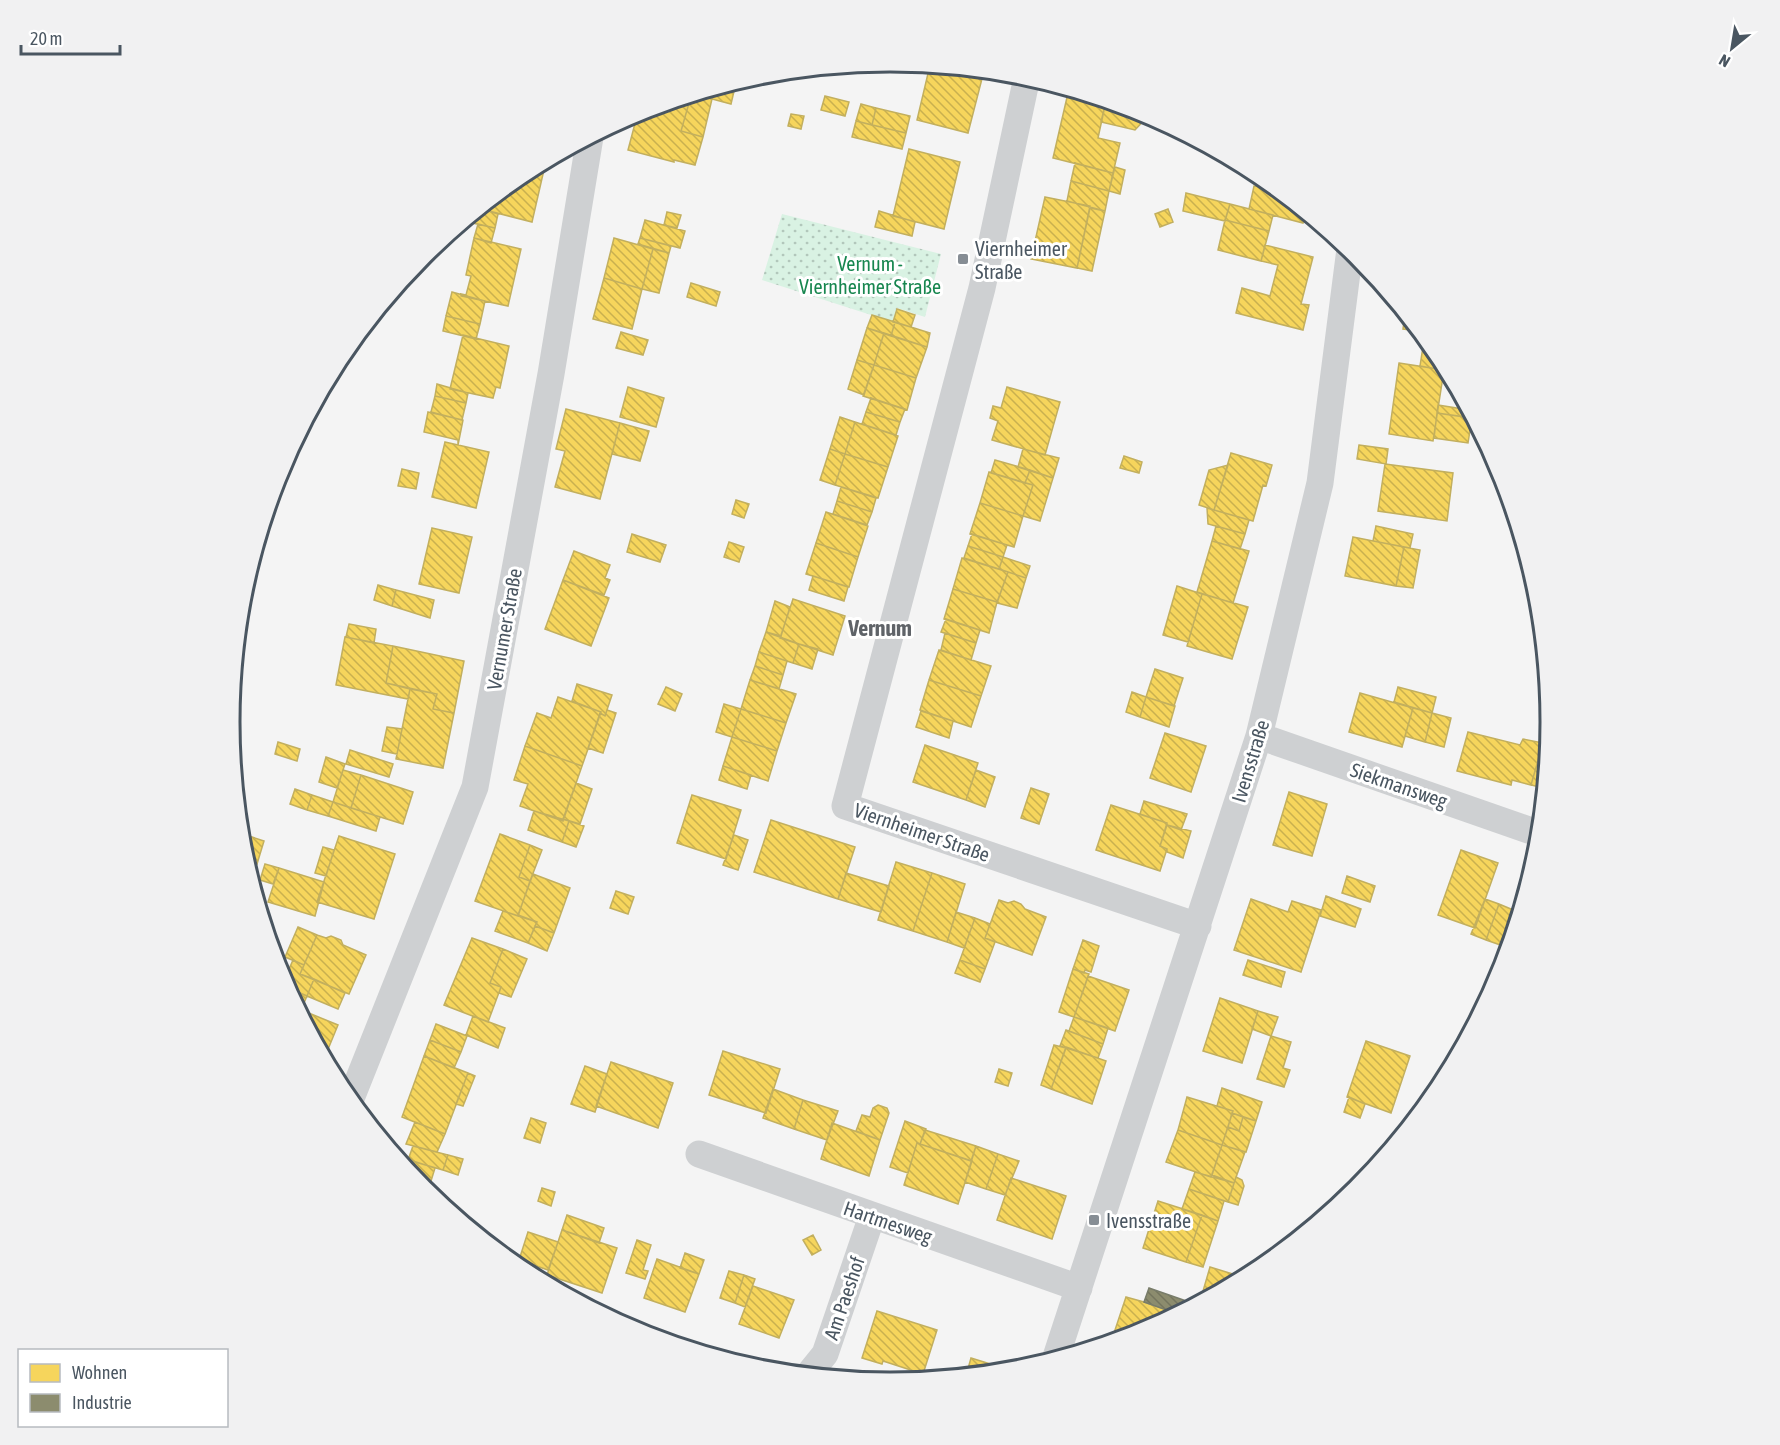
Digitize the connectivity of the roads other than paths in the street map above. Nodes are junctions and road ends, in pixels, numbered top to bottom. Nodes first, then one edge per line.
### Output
1 (1025, 86) edge
2 (588, 146) edge
3 (1348, 261) edge
4 (1259, 736) junction
5 (1531, 831) edge
6 (1198, 926) junction
7 (354, 1091) edge
8 (699, 1154) dead end
9 (872, 1216) junction
10 (1079, 1288) junction
11 (1058, 1351) edge
12 (814, 1368) edge

1 - 6 street, Viernheimer Straße
2 - 7 street, Vernumer Straße
3 - 4 street, Ivensstraße
4 - 5 street, Siekmansweg
4 - 6 street, Ivensstraße
6 - 10 street, Ivensstraße
8 - 9 street, Hartmesweg
9 - 10 street, Hartmesweg
9 - 12 street, Am Paeshof
10 - 11 street, Ivensstraße

